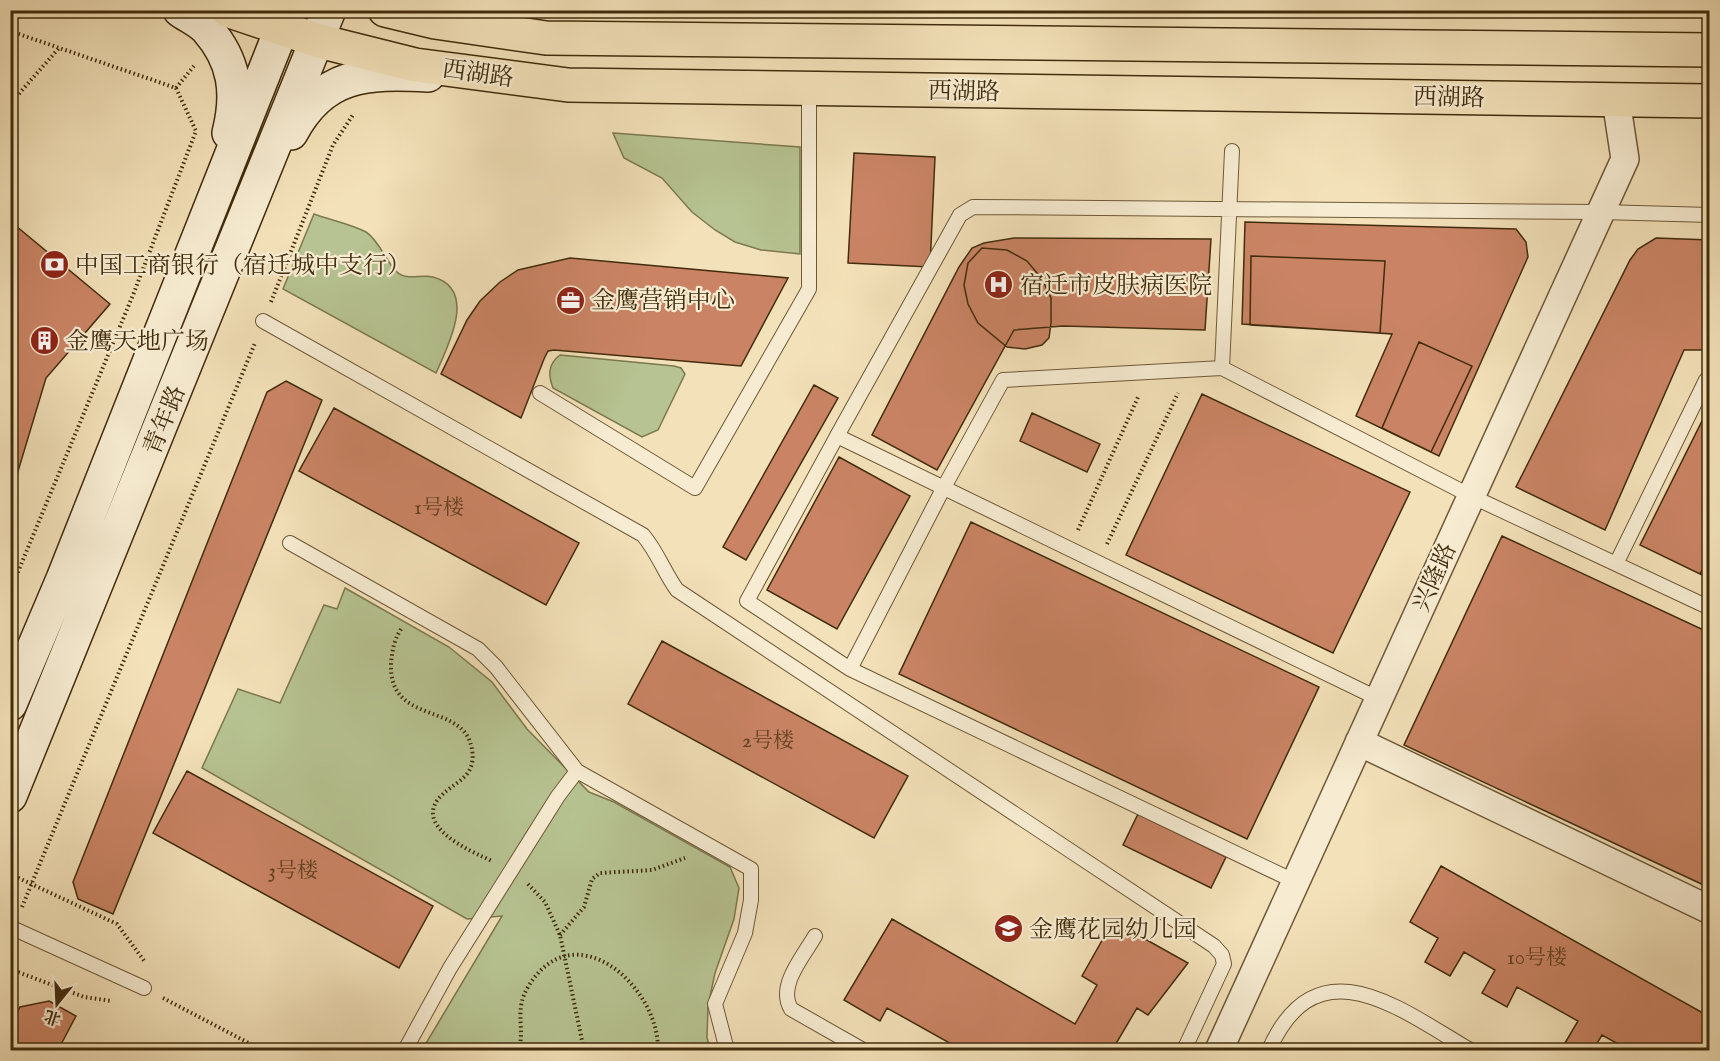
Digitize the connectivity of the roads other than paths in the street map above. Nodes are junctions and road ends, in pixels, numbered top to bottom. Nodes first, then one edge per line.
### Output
1 (180, 10) edge
2 (227, 10) edge
3 (329, 10) edge
4 (385, 10) edge
5 (450, 10) edge
6 (286, 20) edge
7 (532, 36) junction
8 (319, 41) junction
9 (1710, 50) edge
10 (531, 80) junction
11 (809, 88) junction
12 (1616, 100) junction
13 (1710, 101) edge
14 (1232, 151) dead end
15 (213, 202) junction
16 (1229, 209) junction
17 (1601, 212) junction
18 (247, 214) junction
19 (1710, 215) edge
20 (263, 321) road end
21 (1222, 368) junction
22 (1710, 379) edge
23 (540, 393) dead end
24 (837, 436) junction
25 (943, 489) junction
26 (1471, 496) junction
27 (290, 543) dead end
28 (1616, 564) junction
29 (1710, 608) edge
30 (850, 669) junction
31 (1379, 699) junction
32 (10, 704) edge
33 (1359, 742) junction
34 (578, 771) junction
35 (10, 796) edge
36 (1296, 882) junction
37 (1710, 910) edge
38 (12, 928) edge
39 (815, 936) dead end
40 (144, 988) road end
41 (405, 1050) edge
42 (727, 1050) edge
43 (863, 1050) edge
44 (1184, 1050) edge
45 (1219, 1050) edge
46 (1269, 1050) edge
47 (1470, 1050) edge

1 - 15 street
2 - 6 main road, 西湖路
3 - 8 street, 青年路
4 - 7 main road, 西湖路
5 - 7 street
6 - 8 main road, 西湖路
6 - 15 street, 青年路
7 - 9 main road, 西湖路
8 - 10 main road, 西湖路
8 - 18 street, 青年路
10 - 11 main road, 西湖路
10 - 18 street
11 - 12 main road, 西湖路
11 - 23 lane
12 - 13 main road, 西湖路
12 - 17 street, 兴隆路
14 - 16 lane
15 - 32 street, 青年路
16 - 17 lane
16 - 21 lane
16 - 24 lane
17 - 19 lane
17 - 26 street, 兴隆路
18 - 35 street, 青年路
20 - 44 lane
21 - 25 lane
21 - 26 lane
22 - 28 lane
24 - 25 lane
24 - 30 lane
25 - 30 lane
25 - 31 lane
26 - 28 lane
26 - 31 street, 兴隆路
27 - 34 lane
28 - 29 lane
30 - 36 lane
31 - 33 street, 兴隆路
33 - 36 street, 兴隆路
33 - 37 street
34 - 41 lane
34 - 42 lane
36 - 45 street, 兴隆路
38 - 40 lane
39 - 43 lane
46 - 47 lane

